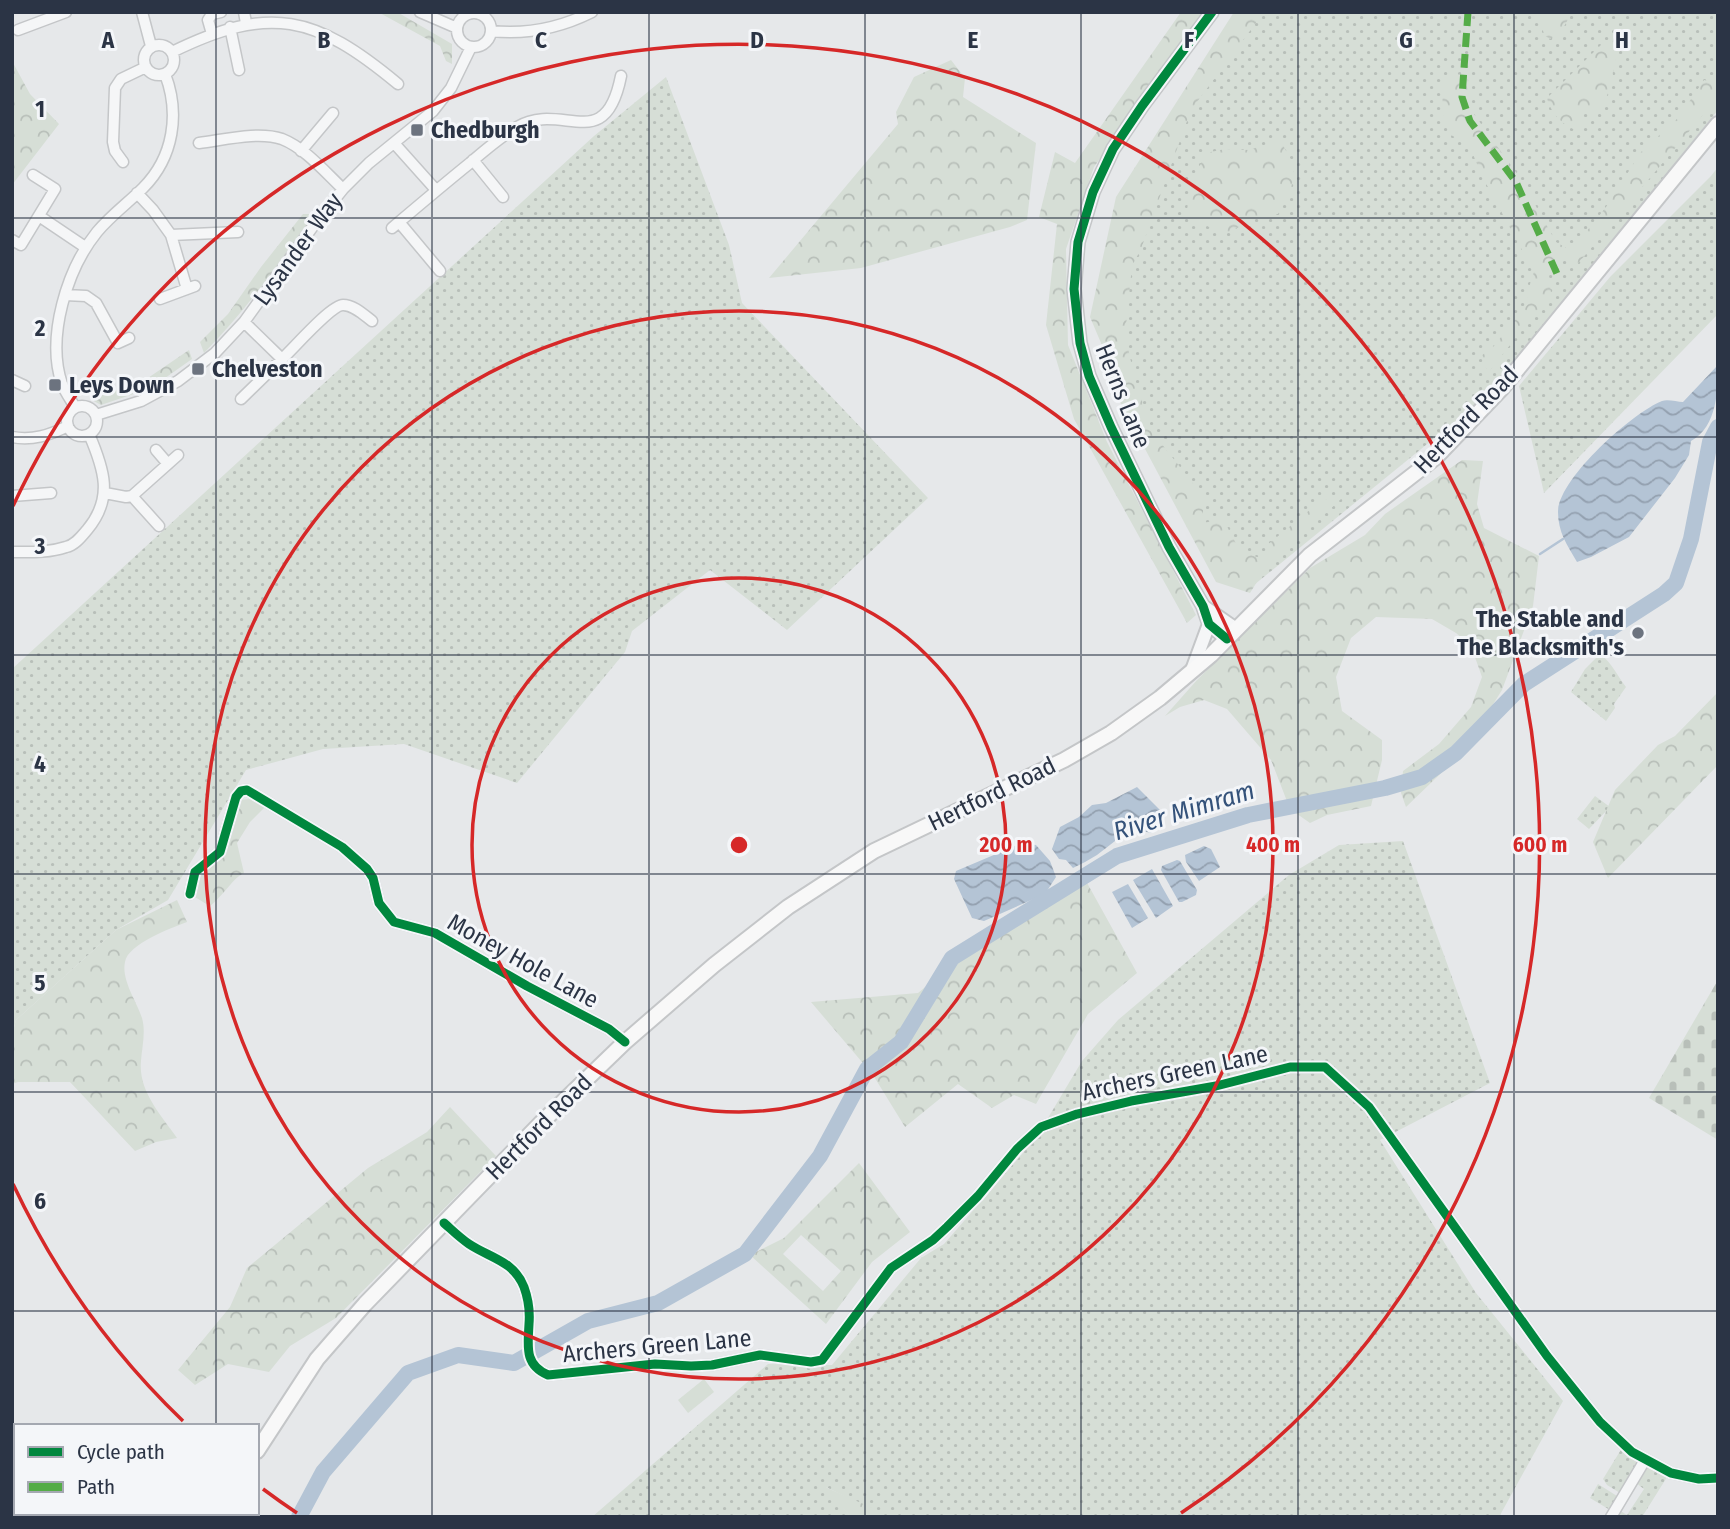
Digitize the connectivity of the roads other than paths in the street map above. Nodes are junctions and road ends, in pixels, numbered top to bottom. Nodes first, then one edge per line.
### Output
1 (66, 12) edge
2 (142, 12) edge
3 (221, 12) edge
4 (421, 12) edge
5 (593, 12) edge
6 (1212, 12) edge
7 (475, 13) edge
8 (43, 16) edge
9 (245, 18) edge
10 (230, 27) junction
11 (457, 28) junction
12 (18, 30) dead end
13 (491, 31) junction
14 (212, 34) junction
15 (151, 46) junction
16 (471, 47) junction
17 (172, 52) junction
18 (146, 68) junction
19 (239, 70) dead end
20 (165, 74) junction
21 (621, 76) dead end
22 (398, 84) dead end
23 (333, 113) dead end
24 (1718, 124) edge
25 (199, 143) dead end
26 (394, 143) junction
27 (301, 151) junction
28 (473, 160) junction
29 (123, 162) dead end
30 (33, 175) dead end
31 (342, 188) junction
32 (436, 190) junction
33 (137, 193) junction
34 (503, 197) dead end
35 (39, 216) junction
36 (238, 232) dead end
37 (171, 235) junction
38 (12, 240) edge
39 (85, 247) junction
40 (440, 271) dead end
41 (65, 295) junction
42 (160, 299) dead end
43 (372, 321) dead end
44 (244, 322) junction
45 (129, 338) dead end
46 (282, 359) junction
47 (12, 380) edge
48 (25, 386) dead end
49 (241, 399) dead end
50 (75, 407) junction
51 (96, 415) junction
52 (68, 426) junction
53 (89, 434) junction
54 (12, 437) edge
55 (156, 450) dead end
56 (178, 455) dead end
57 (168, 464) junction
58 (51, 493) dead end
59 (105, 493) junction
60 (12, 496) edge
61 (132, 496) junction
62 (159, 526) dead end
63 (12, 552) edge
64 (1203, 606) junction
65 (1209, 624) junction
66 (1232, 634) junction
67 (1190, 674) junction
68 (190, 894) dead end
69 (625, 1042) junction
70 (444, 1223) junction
71 (259, 1448) edge
72 (1645, 1461) junction
73 (1718, 1478) edge
74 (1611, 1517) edge

1 - 8 street
2 - 15 street
3 - 14 street
4 - 11 street
5 - 13 street
6 - 64 street, Herns Lane
7 - 11 street
7 - 13 street
8 - 12 street
9 - 10 street
9 - 22 street
10 - 14 street
10 - 19 street
11 - 16 street
13 - 16 street
14 - 17 street
15 - 17 street
15 - 18 street
16 - 26 street, Lysander Way
17 - 20 street
18 - 20 street
18 - 29 street
20 - 33 street
21 - 28 street
23 - 27 street
24 - 66 main road, Hertford Road
25 - 27 street
26 - 31 street, Lysander Way
26 - 32 street
27 - 31 street
28 - 32 street
28 - 34 street
30 - 35 street
31 - 44 street, Lysander Way
32 - 40 street
33 - 37 street
33 - 39 street
35 - 38 street
35 - 39 street
36 - 37 street
37 - 42 street
39 - 41 street
41 - 45 street
41 - 50 street
43 - 46 street
44 - 46 street
44 - 51 street, Lysander Way
46 - 49 street
47 - 48 street
50 - 51 street
50 - 52 street
51 - 53 street
52 - 53 street
52 - 54 street
53 - 59 street
55 - 57 street
56 - 57 street
57 - 61 street
58 - 60 street
59 - 61 street
59 - 63 street
61 - 62 street
64 - 65 street, Herns Lane
64 - 66 street, Herns Lane
65 - 66 street
65 - 67 street
66 - 67 main road, Hertford Road
67 - 69 main road, Hertford Road
68 - 69 street, Money Hole Lane
69 - 70 main road, Hertford Road
70 - 71 main road, Hertford Road
70 - 72 street, Archers Green Lane
72 - 73 street, Archers Green Lane
72 - 74 street

